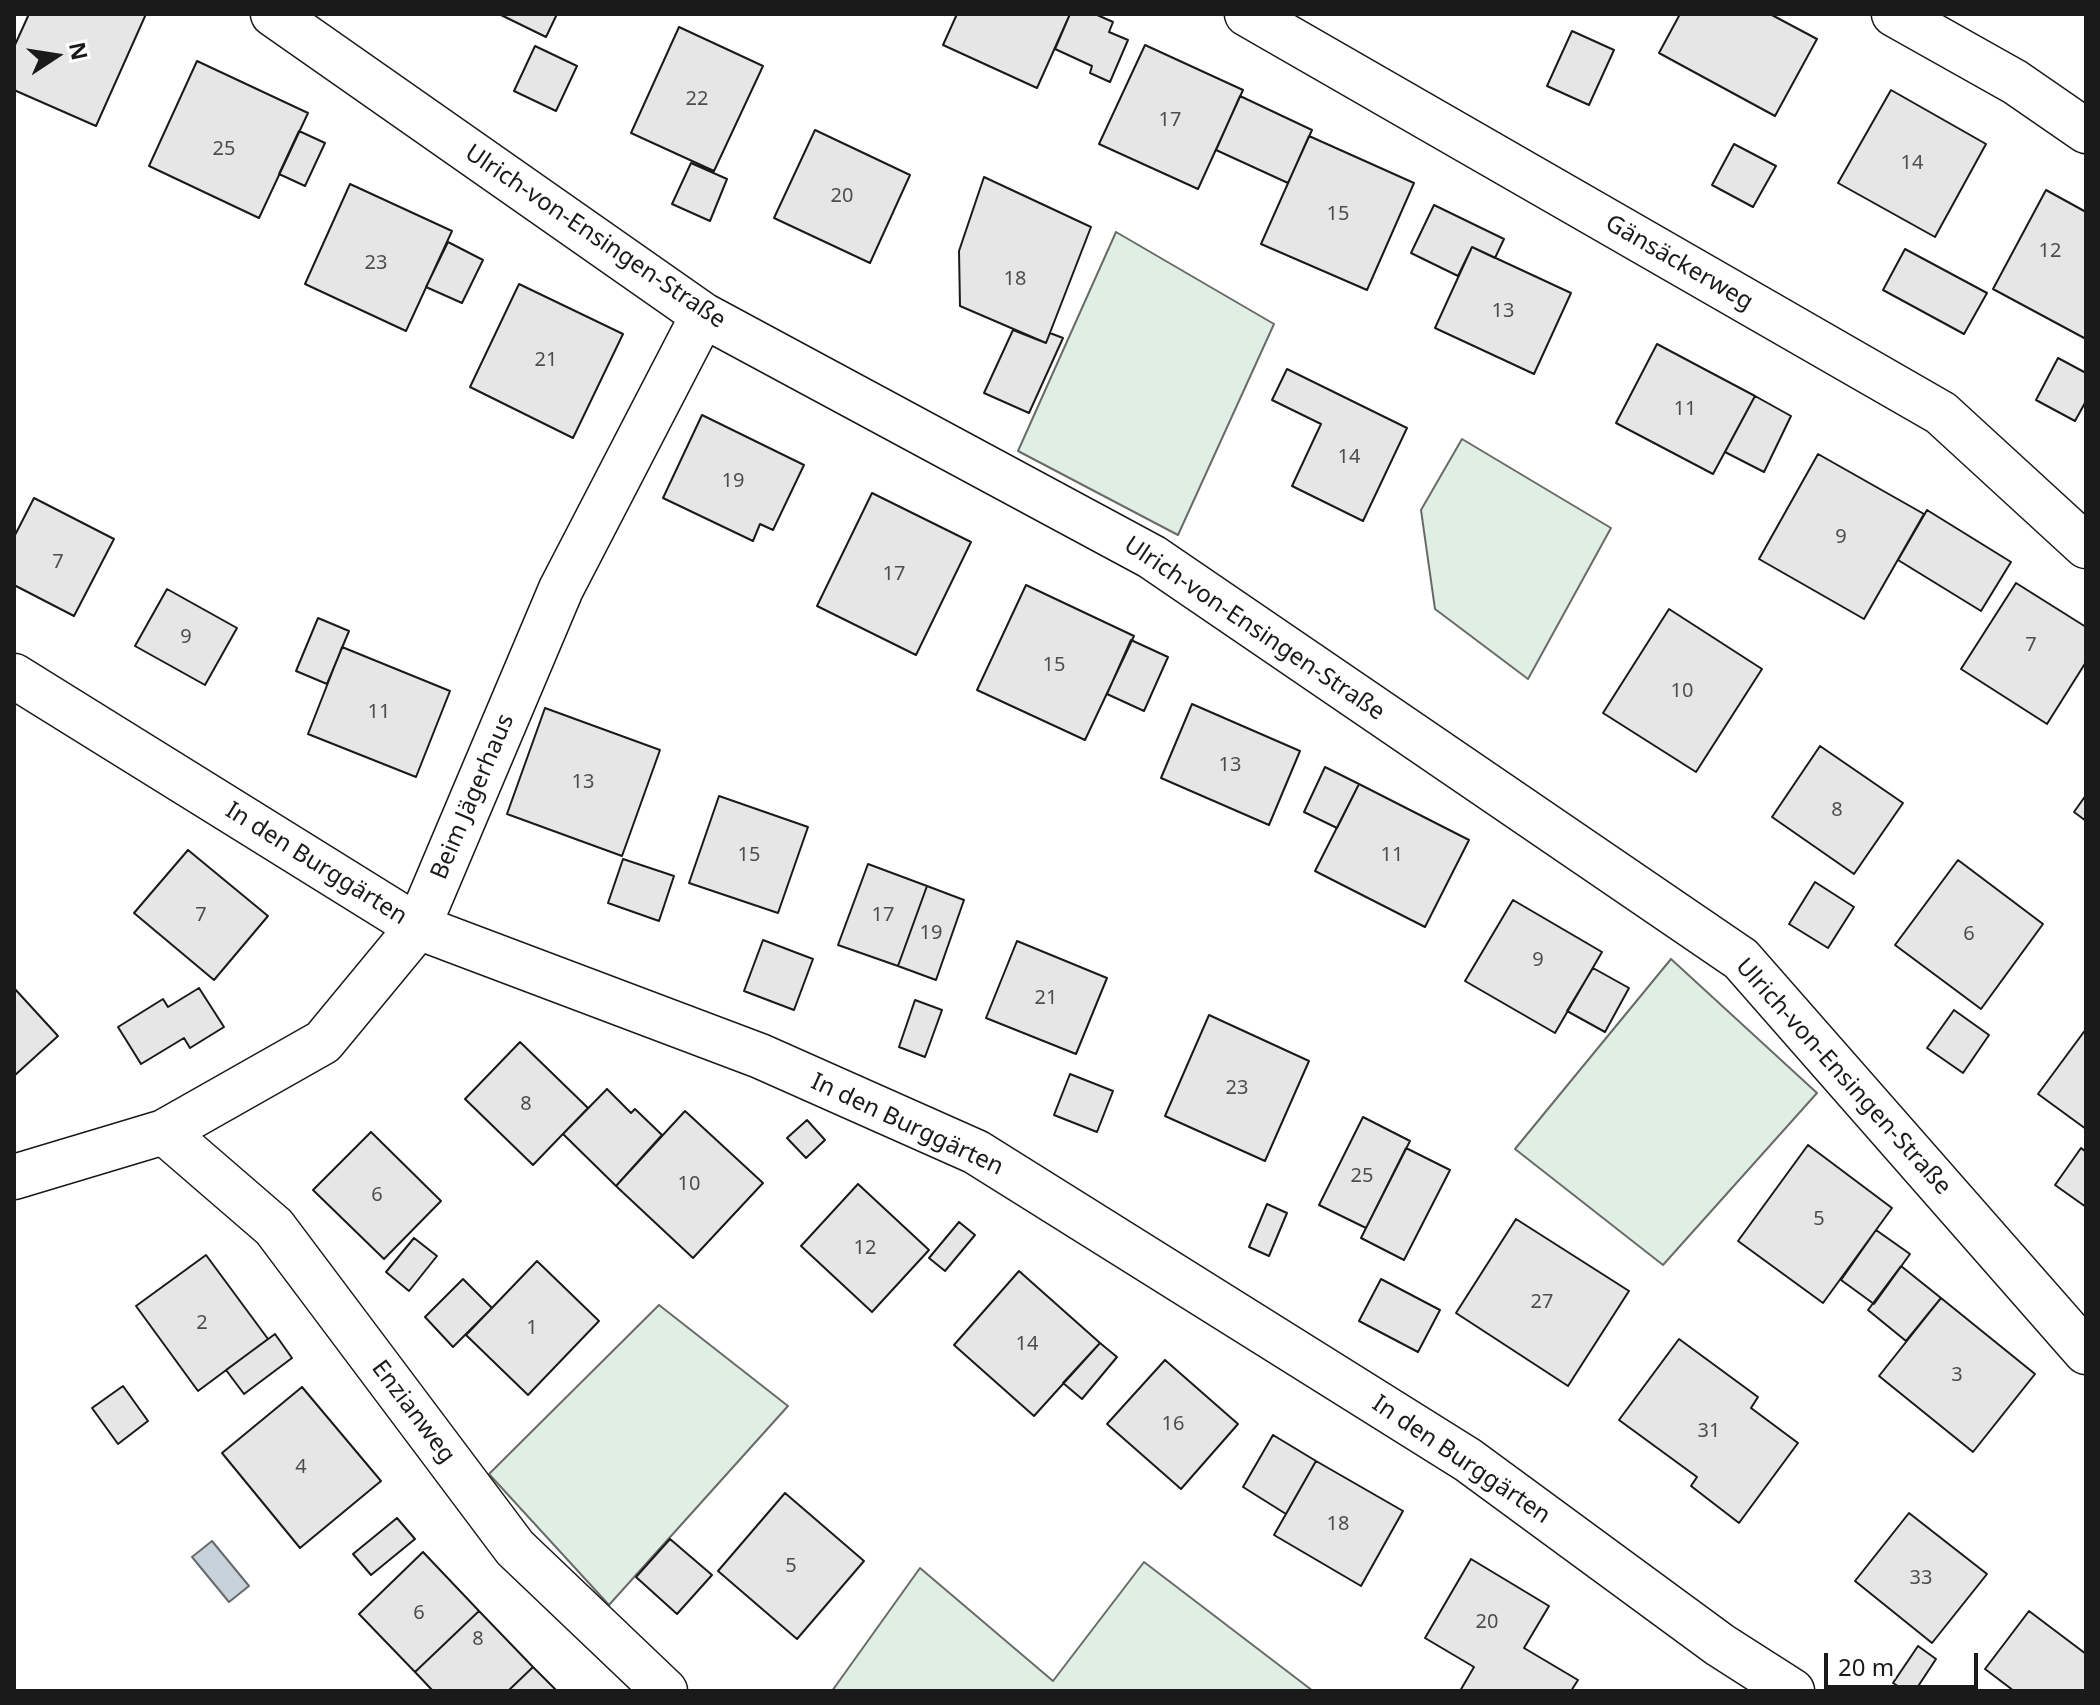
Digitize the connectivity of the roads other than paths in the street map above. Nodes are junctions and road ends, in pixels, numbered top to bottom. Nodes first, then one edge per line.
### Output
1 (1247, 14) edge
2 (1894, 14) edge
3 (301, 21) edge
4 (2086, 131) edge
5 (703, 315) junction
6 (2086, 546) edge
7 (14, 676) edge
8 (418, 927) junction
9 (164, 1132) junction
10 (14, 1177) edge
11 (2086, 1352) edge
12 (665, 1691) edge
13 (1792, 1691) edge

1 - 6 street, Gänsäckerweg
2 - 4 street
3 - 5 street, Ulrich-von-Ensingen-Straße
5 - 8 street, Beim Jägerhaus
5 - 11 street, Ulrich-von-Ensingen-Straße
7 - 8 street, In den Burggärten
8 - 9 street, Beim Jägerhaus
8 - 13 street, In den Burggärten
9 - 10 street, Beim Jägerhaus
9 - 12 street, Enzianweg

